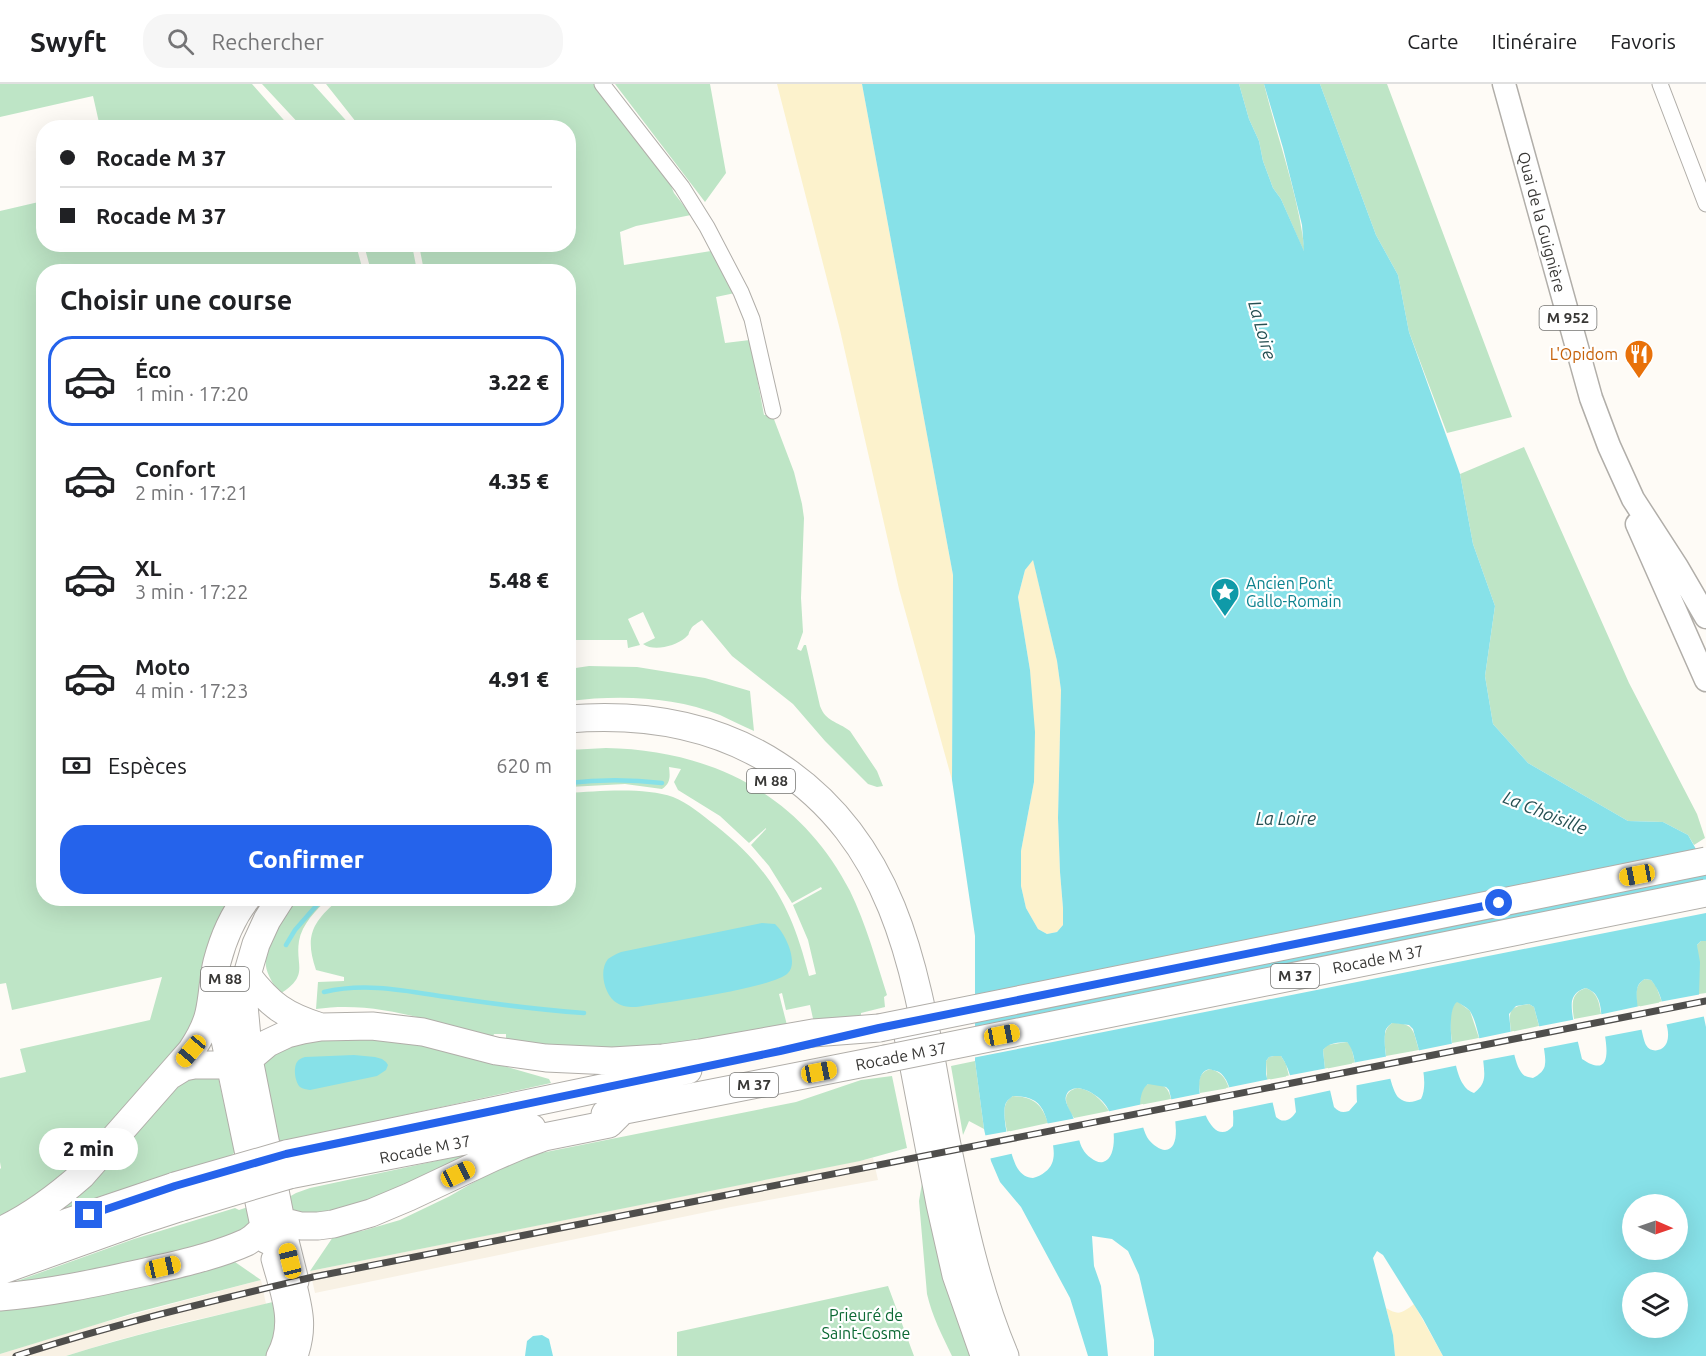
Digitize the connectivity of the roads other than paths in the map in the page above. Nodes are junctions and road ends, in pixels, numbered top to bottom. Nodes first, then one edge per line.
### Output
1 (602, 84) edge
2 (1504, 84) edge
3 (1660, 84) edge
4 (1706, 204) edge
5 (773, 411) dead end
6 (1633, 499) junction
7 (1706, 617) edge
8 (1706, 680) edge
9 (576, 719) edge
10 (576, 737) edge
11 (1706, 861) edge
12 (1706, 893) edge
13 (241, 906) edge
14 (252, 906) edge
15 (276, 906) edge
16 (248, 975) junction
17 (321, 1027) junction
18 (879, 1028) junction
19 (240, 1062) junction
20 (171, 1075) junction
21 (622, 1111) junction
22 (287, 1165) junction
23 (179, 1197) junction
24 (333, 1224) junction
25 (273, 1225) junction
26 (0, 1231) edge
27 (0, 1248) edge
28 (206, 1257) junction
29 (272, 1259) junction
30 (0, 1271) edge
31 (295, 1281) junction
32 (0, 1298) edge
33 (277, 1356) edge
34 (297, 1356) edge
35 (985, 1356) edge
36 (1005, 1356) edge

1 - 5 street
2 - 6 main road, Quai de la Guignière / M 952
3 - 4 street
6 - 7 main road, Quai de la Guignière / M 952
6 - 8 main road
9 - 36 highway, M 88
10 - 35 highway, M 88
11 - 18 highway, Rocade M 37 / M 37, bridge
12 - 21 highway, Rocade M 37 / M 37, bridge
13 - 20 highway
14 - 19 highway, M 88
15 - 16 highway, M 88
16 - 17 highway
16 - 19 highway, M 88
17 - 18 highway
17 - 19 highway
18 - 22 highway, Rocade M 37 / M 37
19 - 20 highway
19 - 25 highway, M 88
20 - 26 highway
21 - 22 highway, Rocade M 37 / M 37
21 - 24 highway
22 - 23 highway, Rocade M 37 / M 37, bridge
23 - 27 highway, Rocade M 37 / M 37
23 - 30 highway, Rocade M 37 / M 37
24 - 25 highway
24 - 31 highway
25 - 28 highway
25 - 29 highway, M 88
25 - 31 highway, M 88
28 - 29 highway
28 - 32 highway
29 - 33 street, M 88
31 - 34 street, M 88

